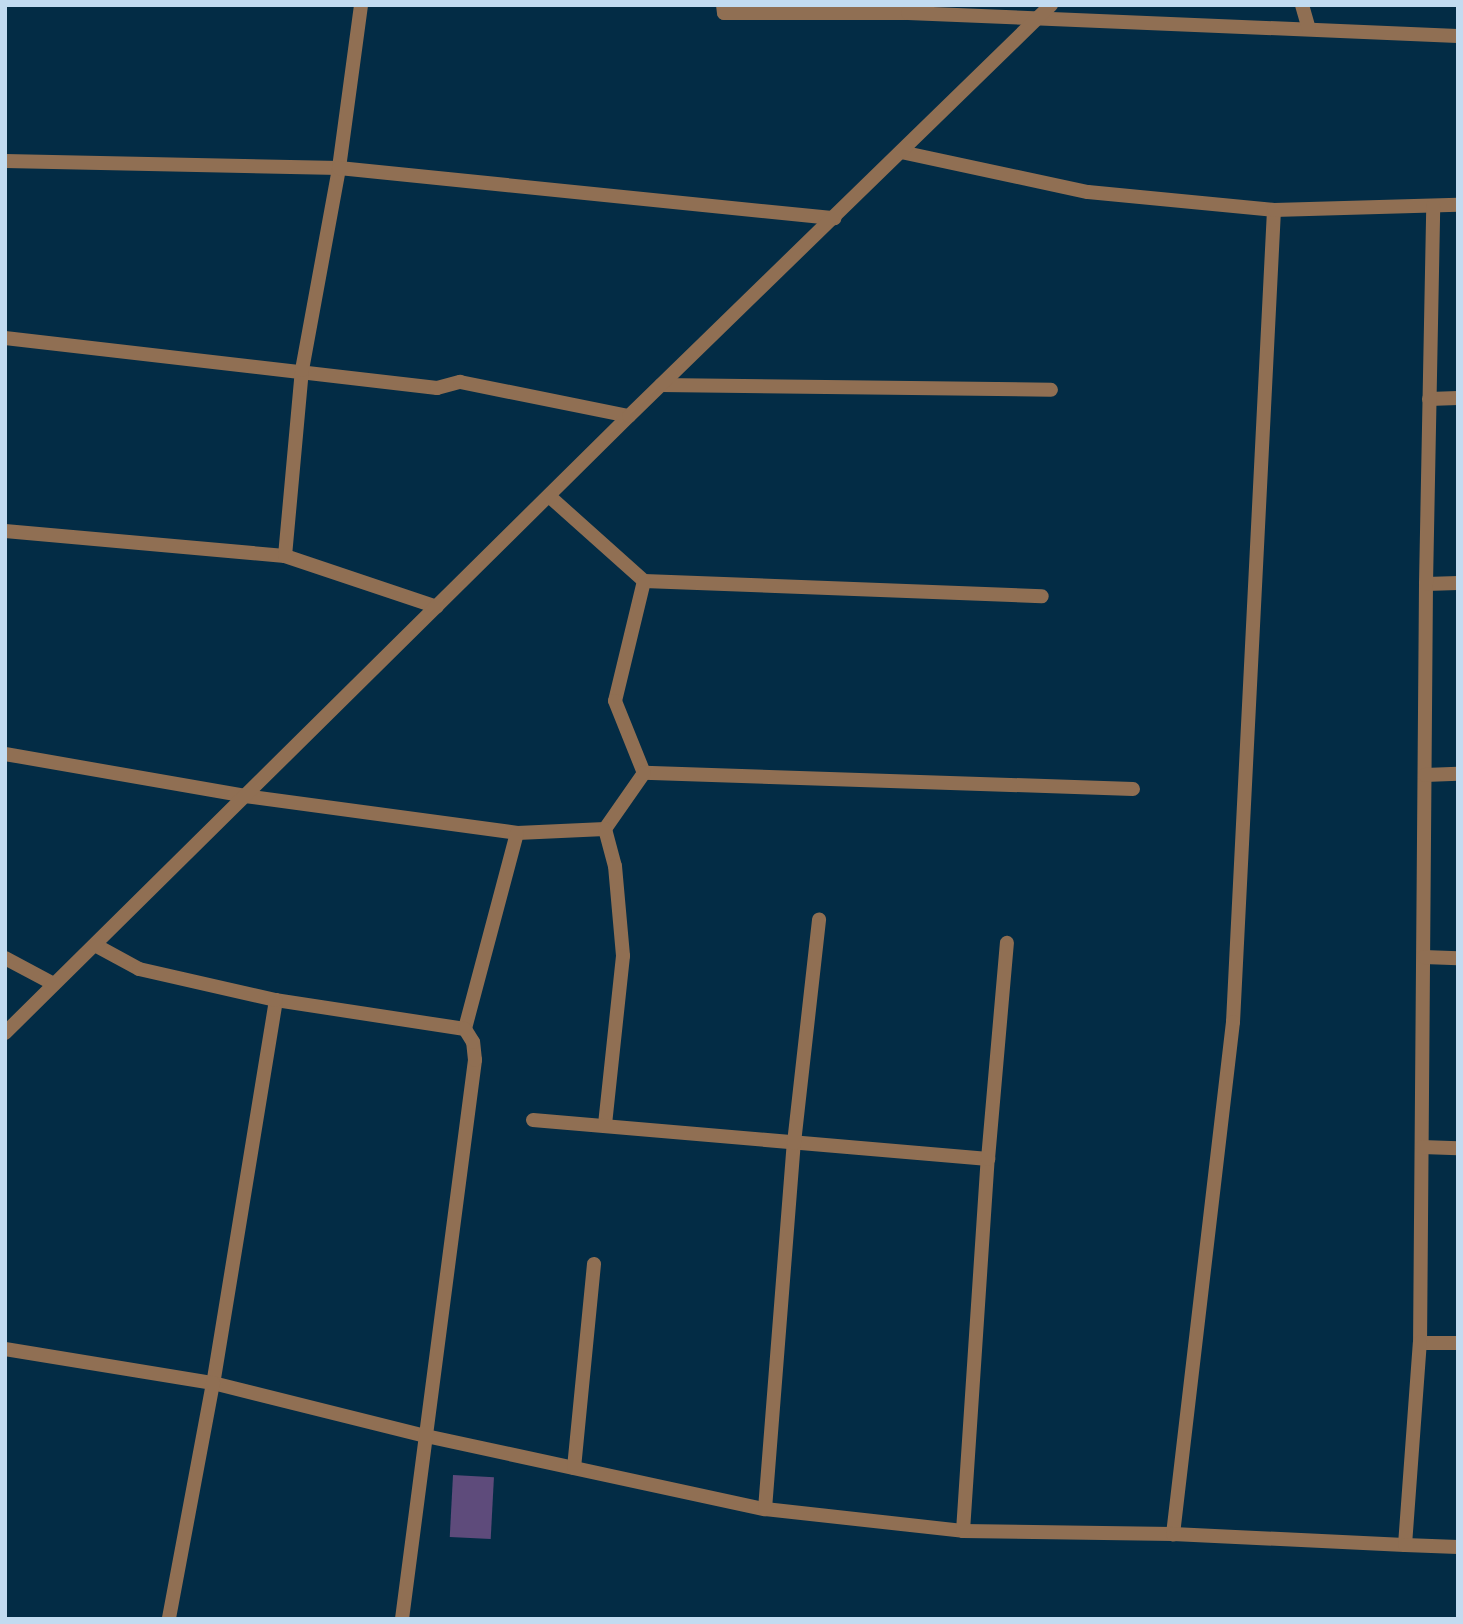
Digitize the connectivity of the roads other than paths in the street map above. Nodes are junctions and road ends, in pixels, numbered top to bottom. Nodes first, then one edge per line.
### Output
1 (361, 5) edge
2 (723, 5) edge
3 (1051, 5) edge
4 (1302, 5) edge
5 (907, 9) edge
6 (1039, 18) junction
7 (1309, 29) junction
8 (1458, 36) edge
9 (901, 152) junction
10 (5, 161) edge
11 (340, 168) junction
12 (1458, 205) edge
13 (1433, 206) junction
14 (1274, 210) junction
15 (834, 218) junction
16 (5, 338) edge
17 (302, 370) junction
18 (661, 385) junction
19 (1051, 390) dead end
20 (1458, 398) edge
21 (1429, 399) junction
22 (629, 416) junction
23 (549, 496) junction
24 (5, 531) edge
25 (285, 556) junction
26 (644, 582) junction
27 (1458, 583) edge
28 (1426, 584) junction
29 (1042, 596) dead end
30 (437, 607) junction
31 (5, 754) edge
32 (644, 772) junction
33 (1458, 774) edge
34 (1425, 775) junction
35 (1133, 789) dead end
36 (245, 796) junction
37 (605, 829) junction
38 (517, 833) junction
39 (819, 919) dead end
40 (1007, 943) dead end
41 (95, 945) junction
42 (1424, 957) junction
43 (5, 958) edge
44 (1458, 958) edge
45 (54, 984) junction
46 (276, 1000) junction
47 (465, 1029) junction
48 (5, 1033) edge
49 (533, 1120) dead end
50 (605, 1124) junction
51 (794, 1143) junction
52 (1422, 1147) junction
53 (1458, 1148) edge
54 (988, 1159) junction
55 (594, 1264) dead end
56 (1420, 1343) junction
57 (1458, 1343) edge
58 (5, 1349) edge
59 (213, 1383) junction
60 (426, 1436) junction
61 (574, 1468) junction
62 (765, 1509) junction
63 (963, 1531) junction
64 (1173, 1534) junction
65 (1405, 1545) junction
66 (1458, 1547) edge
67 (169, 1619) edge
68 (402, 1619) edge

1 - 11 street
2 - 5 street
3 - 6 street
4 - 7 street
5 - 6 street
6 - 7 street
6 - 9 street
7 - 8 street
9 - 14 street
9 - 15 street
10 - 11 street
11 - 15 street
11 - 17 street
12 - 13 street
13 - 14 street
13 - 21 street
14 - 64 street
15 - 18 street
16 - 17 street
17 - 22 street
17 - 25 street
18 - 19 street
18 - 22 street
20 - 21 street
21 - 28 street
22 - 23 street
23 - 26 street
23 - 30 street
24 - 25 street
25 - 30 street
26 - 29 street
26 - 32 street
27 - 28 street
28 - 34 street
30 - 36 street
31 - 36 street
32 - 35 street
32 - 37 street
33 - 34 street
34 - 42 street
36 - 38 street
36 - 41 street
37 - 38 street
37 - 50 street
38 - 47 street
39 - 51 street
40 - 54 street
41 - 45 street
41 - 46 street
42 - 44 street
42 - 52 street
43 - 45 street
45 - 48 street
46 - 47 street
46 - 59 street
47 - 60 street
49 - 50 street
50 - 51 street
51 - 54 street
51 - 62 street
52 - 53 street
52 - 56 street
54 - 63 street
55 - 61 street
56 - 57 street
56 - 65 street
58 - 59 street
59 - 60 street
59 - 67 street
60 - 61 street
60 - 68 street
61 - 62 street
62 - 63 street
63 - 64 street
64 - 65 street
65 - 66 street

